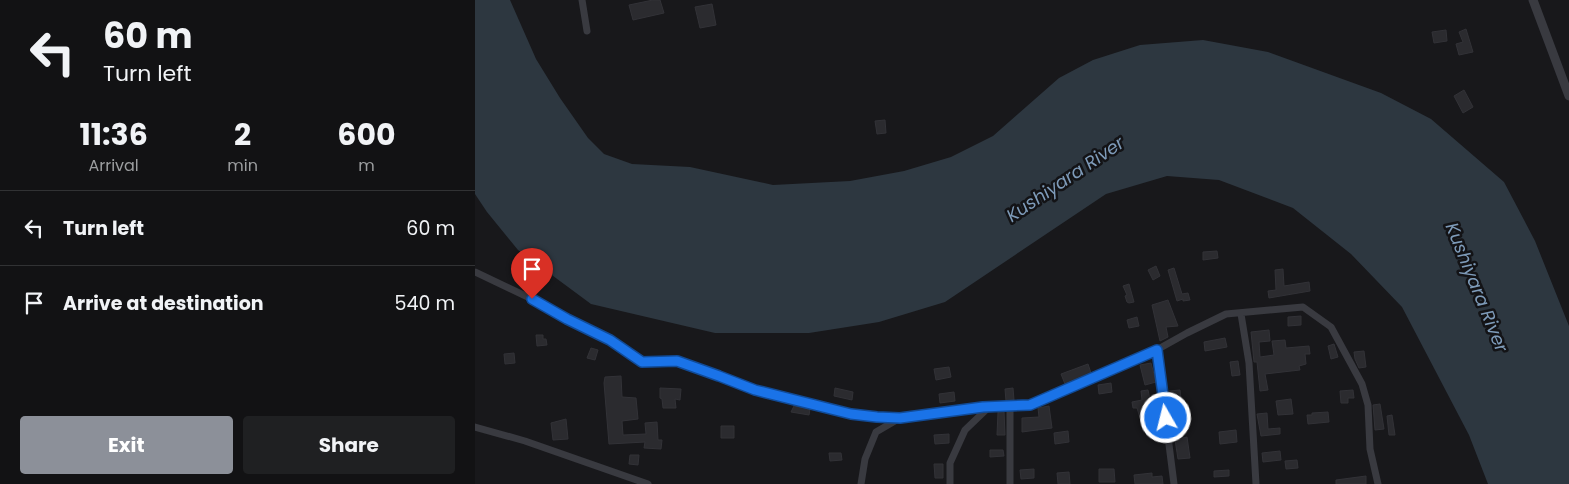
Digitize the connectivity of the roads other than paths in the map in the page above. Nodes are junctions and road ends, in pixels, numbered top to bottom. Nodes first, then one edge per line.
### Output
1 (582, 0) edge
2 (1533, 0) edge
3 (587, 31) dead end
4 (1569, 96) edge
5 (475, 272) edge
6 (1241, 314) junction
7 (1157, 350) junction
8 (1010, 406) junction
9 (989, 407) junction
10 (900, 418) junction
11 (475, 427) edge
12 (648, 484) edge
13 (861, 484) edge
14 (949, 484) edge
15 (1010, 484) edge
16 (1174, 484) edge
17 (1257, 484) edge
18 (1378, 484) edge

1 - 3 street
2 - 4 street
5 - 10 street
6 - 7 street
6 - 17 street
6 - 18 street
7 - 8 street
7 - 16 street
8 - 9 street
8 - 15 street
9 - 10 street
9 - 14 street
10 - 13 street
11 - 12 street

